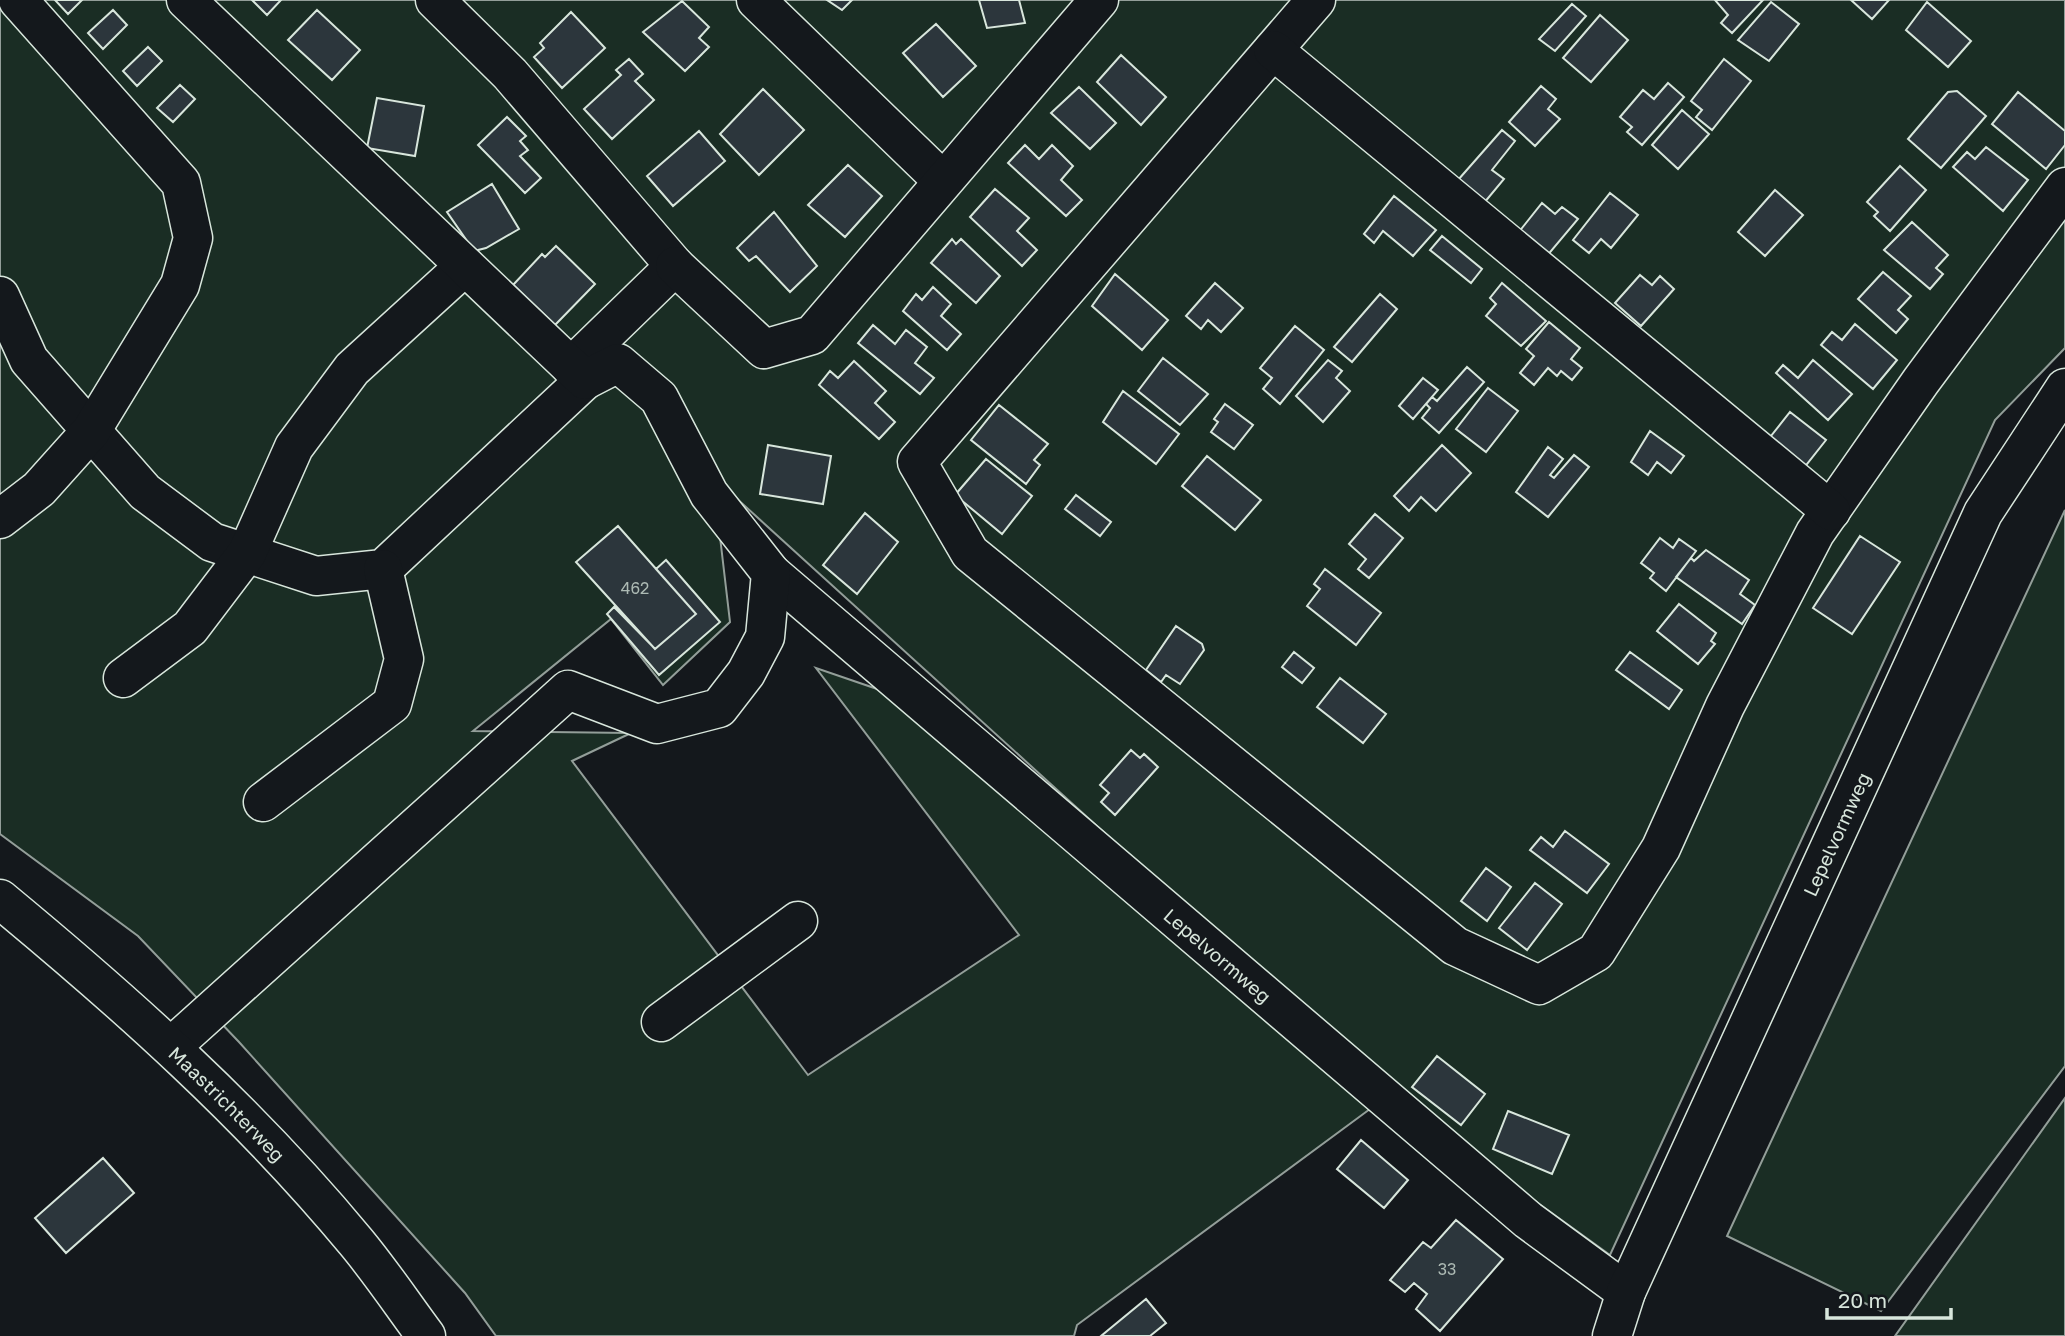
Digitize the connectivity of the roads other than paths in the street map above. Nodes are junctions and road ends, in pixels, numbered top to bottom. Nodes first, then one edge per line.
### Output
1 (10, 0) edge
2 (18, 0) edge
3 (186, 0) edge
4 (435, 0) edge
5 (756, 0) edge
6 (1099, 0) edge
7 (1316, 0) edge
8 (0, 9) edge
9 (1273, 50) junction
10 (943, 181) junction
11 (2065, 187) edge
12 (465, 266) junction
13 (675, 266) junction
14 (0, 296) edge
15 (9, 342) edge
16 (578, 374) junction
17 (2065, 388) edge
18 (91, 431) junction
19 (1831, 511) junction
20 (0, 519) edge
21 (247, 553) junction
22 (383, 569) junction
23 (771, 573) junction
24 (123, 678) dead end
25 (263, 802) dead end
26 (0, 899) edge
27 (798, 921) dead end
28 (661, 1022) dead end
29 (171, 1047) junction
30 (1626, 1292) junction
31 (426, 1336) edge
32 (1612, 1336) edge

1 - 8 street
2 - 18 street
3 - 12 street
4 - 13 street
5 - 10 street
6 - 10 street
7 - 9 street
9 - 19 street
9 - 19 street
10 - 13 street
11 - 19 street
12 - 16 street
12 - 21 street
13 - 16 street
14 - 15 street
15 - 18 street
16 - 22 street
16 - 23 street, Lepelvormweg
17 - 30 street, Lepelvormweg
18 - 20 street
18 - 21 street
21 - 22 street
21 - 24 street
22 - 25 street
23 - 29 street
23 - 30 street, Lepelvormweg
26 - 29 street, Maastrichterweg
27 - 28 street
29 - 31 street, Maastrichterweg
30 - 32 street, Lepelvormweg

